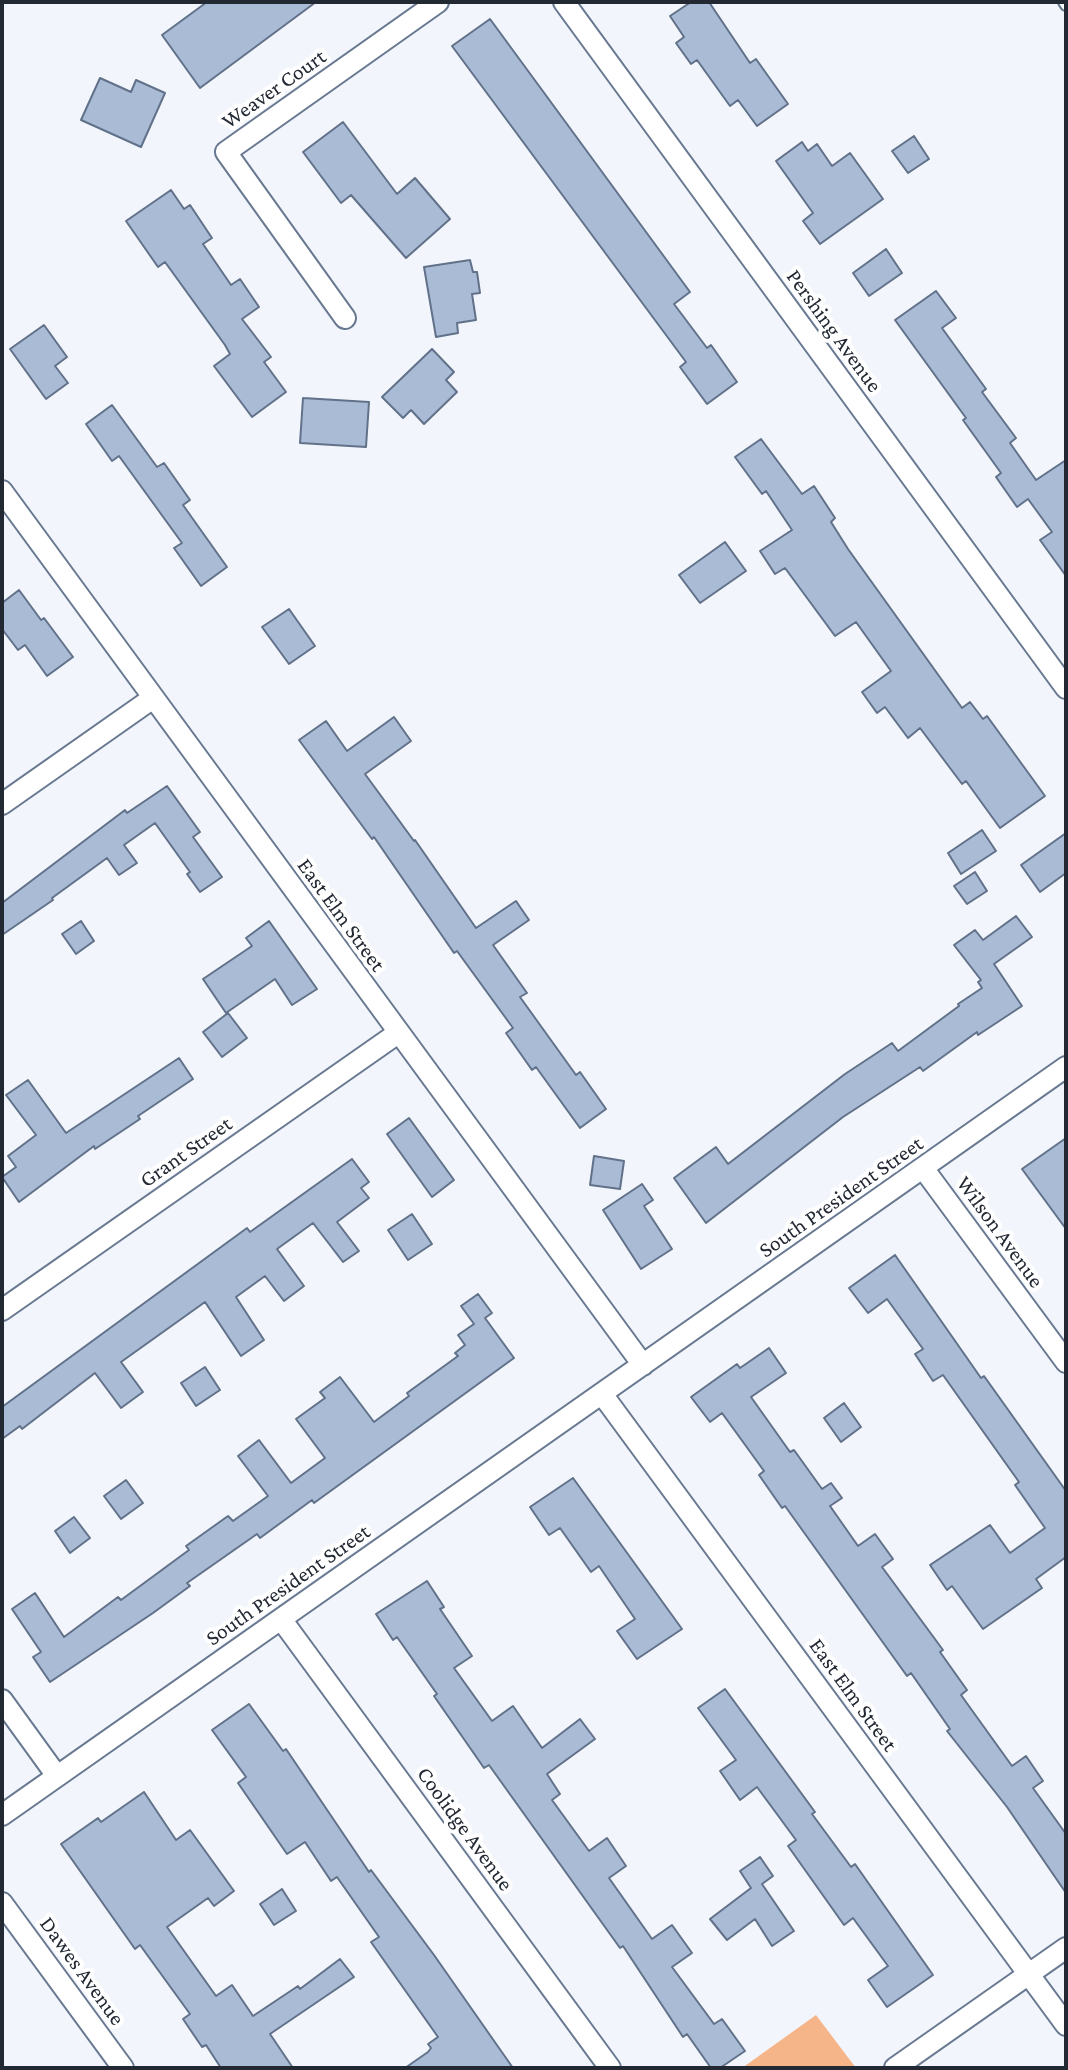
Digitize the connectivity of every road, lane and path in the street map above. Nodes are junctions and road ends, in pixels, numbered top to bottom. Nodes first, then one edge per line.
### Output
1 (438, 2) edge
2 (564, 2) edge
3 (345, 318) dead end
4 (2, 491) edge
5 (1066, 688) edge
6 (153, 698) junction
7 (2, 804) edge
8 (398, 1033) junction
9 (1066, 1067) edge
10 (923, 1168) junction
11 (2, 1310) edge
12 (1066, 1362) edge
13 (643, 1365) junction
14 (602, 1394) junction
15 (281, 1619) junction
16 (2, 1700) edge
17 (57, 1776) junction
18 (2, 1815) edge
19 (2, 1903) edge
20 (1066, 1948) edge
21 (1029, 1974) junction
22 (1066, 2025) edge
23 (123, 2068) edge
24 (610, 2068) edge
25 (895, 2068) edge

1 - 3 street, Weaver Court
2 - 5 street, Pershing Avenue
4 - 6 street, East Elm Street
6 - 7 street
6 - 8 street, East Elm Street
8 - 11 street, Grant Street
8 - 13 street, East Elm Street
9 - 10 street, South President Street
10 - 12 street, Wilson Avenue
10 - 13 street, South President Street
13 - 14 street, South President Street
14 - 15 street, South President Street
14 - 21 street, East Elm Street
15 - 17 street, South President Street
15 - 24 street, Coolidge Avenue
16 - 17 street
17 - 18 street, South President Street
19 - 23 street, Dawes Avenue
20 - 21 street
21 - 22 street, East Elm Street
21 - 25 street

